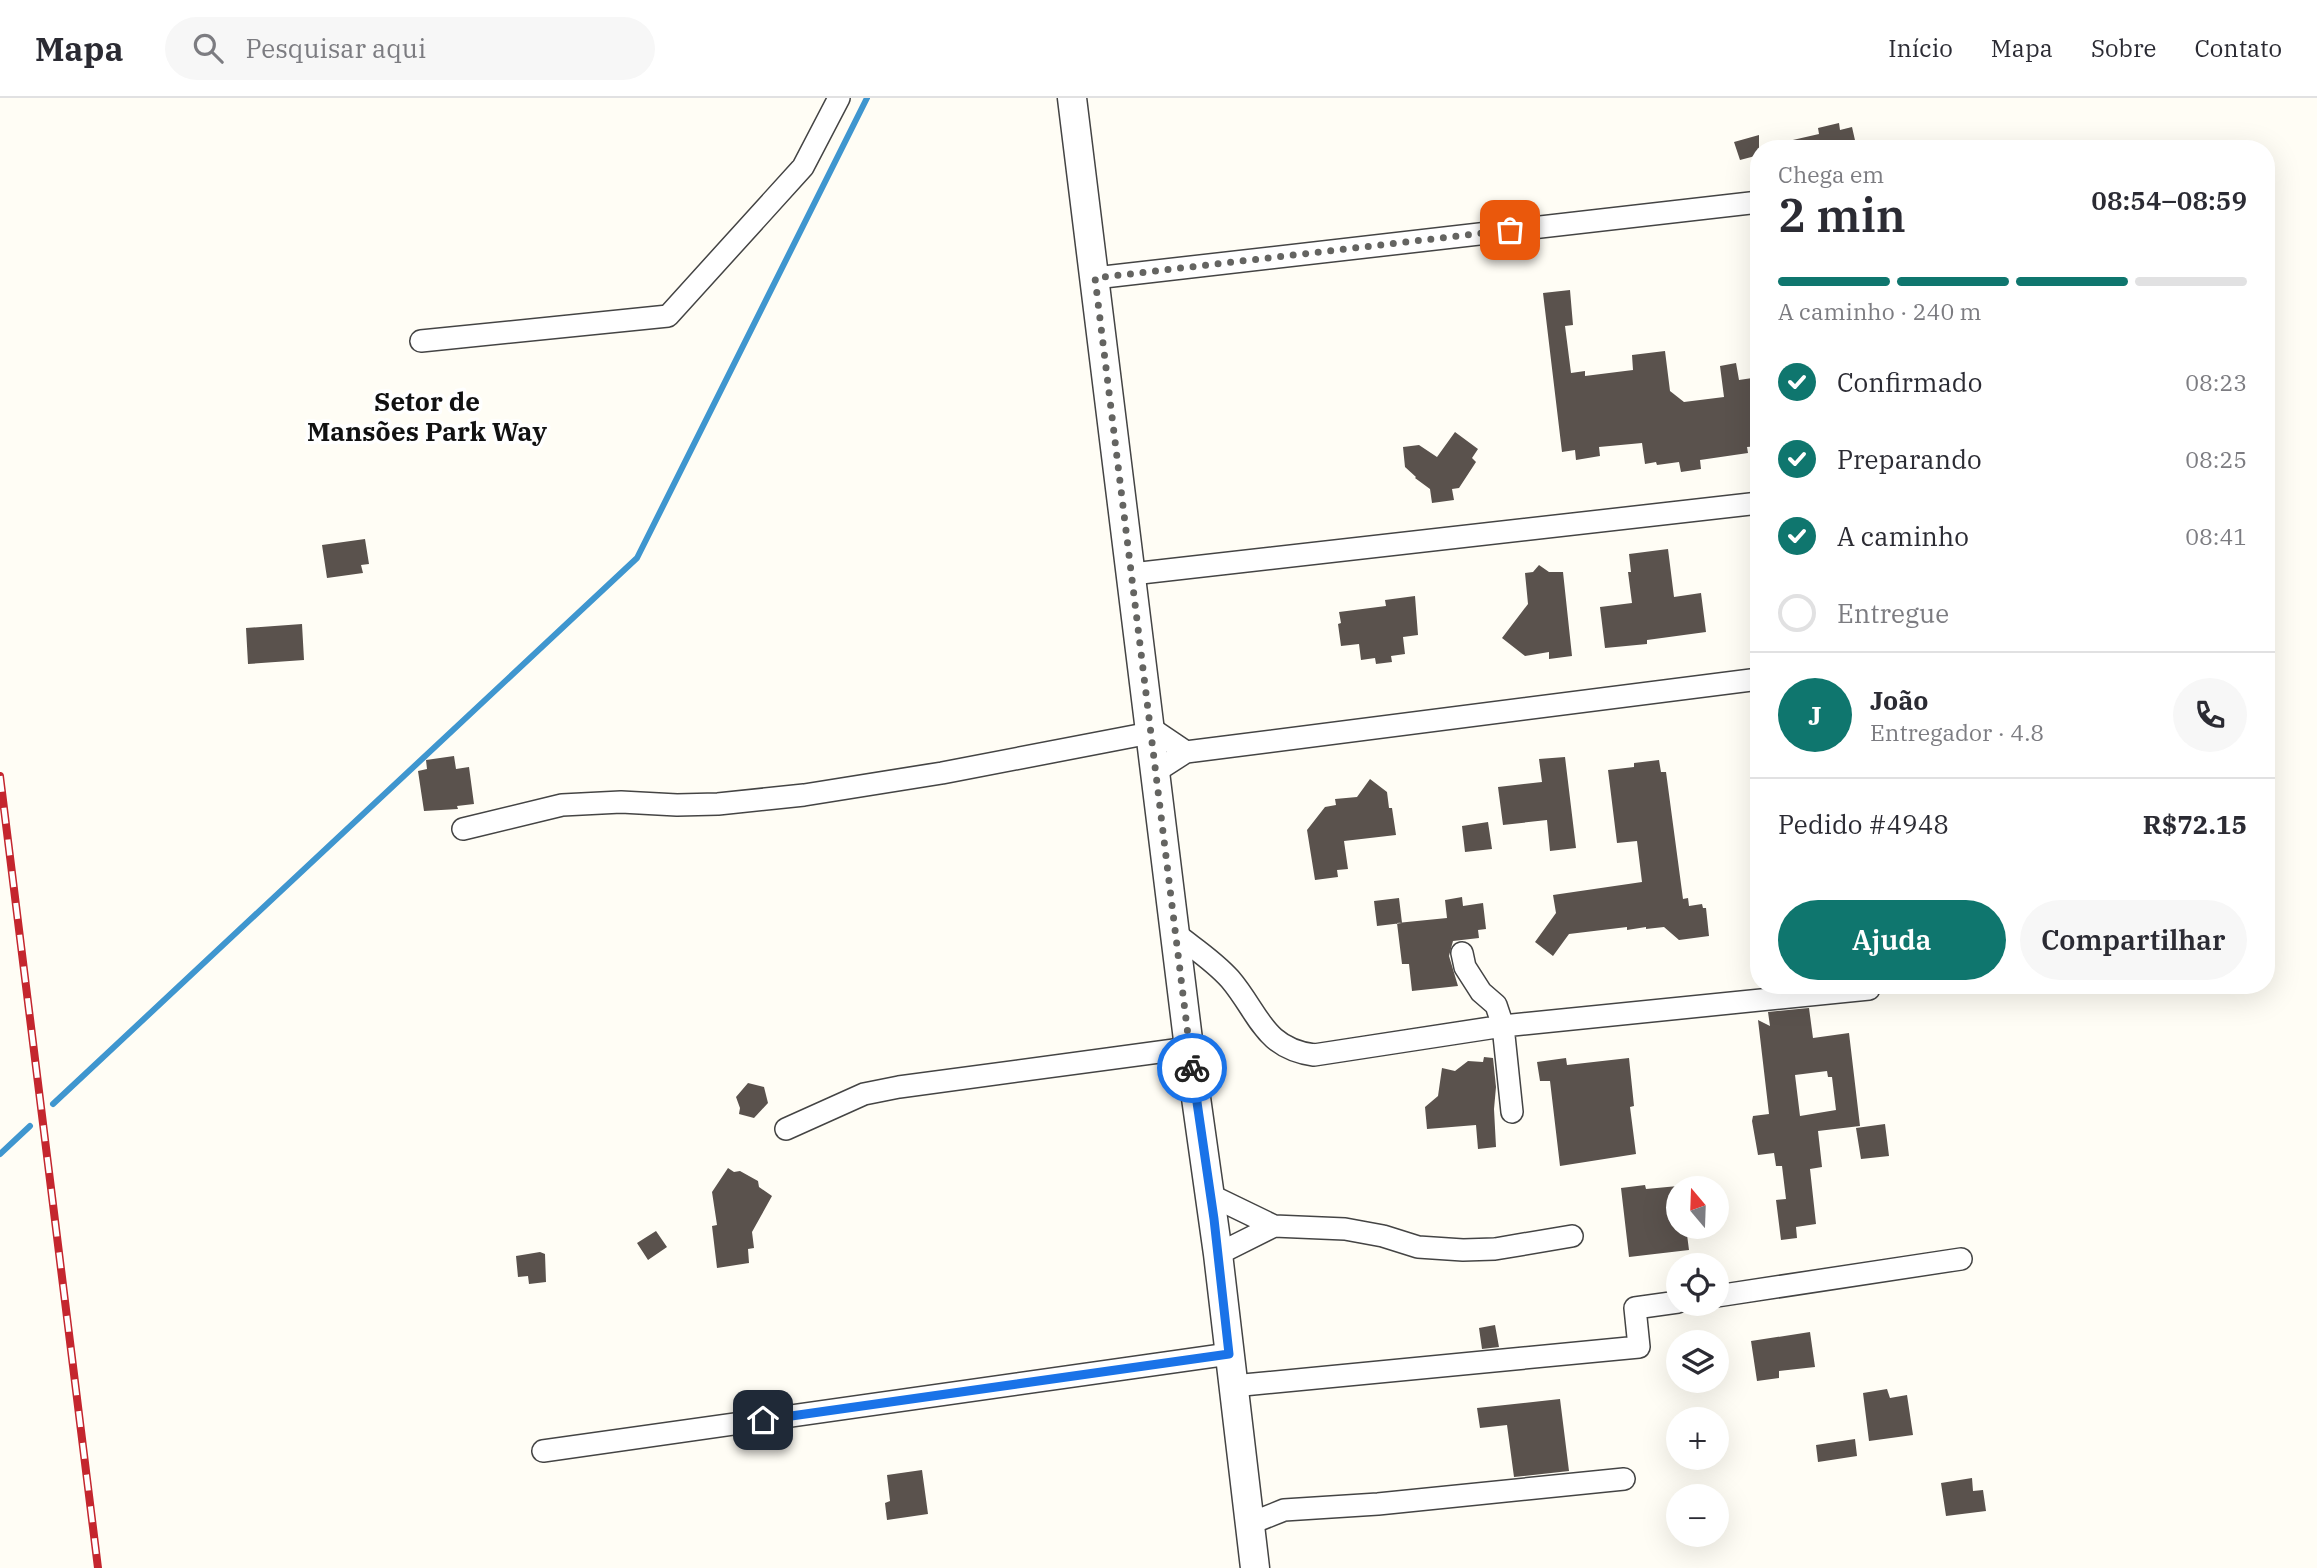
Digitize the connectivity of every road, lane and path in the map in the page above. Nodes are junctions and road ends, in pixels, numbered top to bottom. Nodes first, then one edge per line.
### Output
1 (839, 98) edge
2 (1072, 98) edge
3 (1750, 203) edge
4 (1095, 278) junction
5 (421, 341) dead end
6 (1750, 504) edge
7 (1132, 574) junction
8 (1750, 680) edge
9 (1149, 730) junction
10 (1186, 752) junction
11 (1155, 772) junction
12 (463, 829) dead end
13 (1176, 934) junction
14 (1462, 954) dead end
15 (1820, 994) edge
16 (1503, 1026) junction
17 (1189, 1048) junction
18 (1512, 1112) dead end
19 (786, 1129) dead end
20 (1210, 1195) junction
21 (1273, 1226) junction
22 (1573, 1236) dead end
23 (1218, 1254) junction
24 (1961, 1259) dead end
25 (1729, 1294) edge
26 (1666, 1304) edge
27 (1229, 1354) junction
28 (1233, 1386) junction
29 (543, 1451) dead end
30 (1624, 1479) dead end
31 (1245, 1491) junction
32 (1284, 1510) junction
33 (1249, 1524) junction
34 (1253, 1567) edge

1 - 5 street
2 - 4 street
3 - 4 street
4 - 7 street
6 - 7 street
7 - 9 street
8 - 10 street
9 - 10 street
9 - 11 street
9 - 12 street
10 - 11 street
11 - 13 street
13 - 16 street
13 - 17 street
14 - 16 street
15 - 16 street
16 - 18 street
17 - 19 street
17 - 20 street
20 - 21 street
20 - 23 street
21 - 22 street
21 - 23 street
23 - 27 street
24 - 25 street
26 - 28 street
27 - 28 street
27 - 29 street
28 - 31 street
30 - 32 street
31 - 32 street
31 - 33 street
32 - 33 street
33 - 34 street

